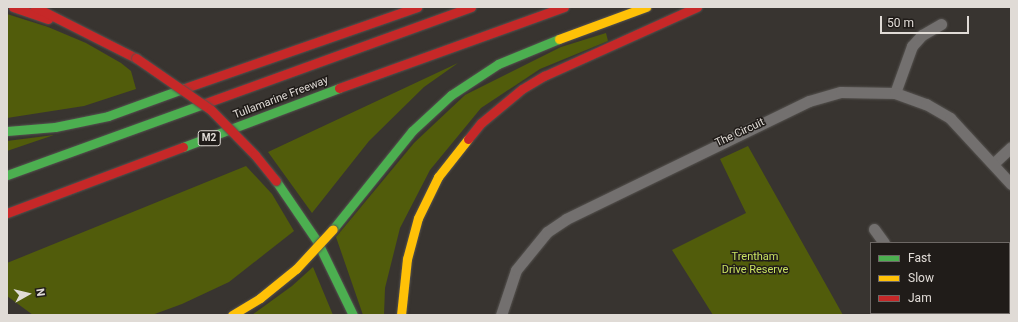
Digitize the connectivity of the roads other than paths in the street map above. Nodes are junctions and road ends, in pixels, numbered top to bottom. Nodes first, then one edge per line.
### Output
1 (13, 7) edge
2 (35, 7) edge
3 (417, 7) edge
4 (471, 7) edge
5 (564, 7) edge
6 (646, 7) edge
7 (697, 7) edge
8 (941, 24) dead end
9 (88, 34) junction
10 (895, 93) junction
11 (148, 123) junction
12 (7, 131) edge
13 (1011, 147) edge
14 (994, 163) junction
15 (7, 167) edge
16 (7, 175) edge
17 (1011, 184) edge
18 (7, 213) edge
19 (874, 229) dead end
20 (883, 242) edge
21 (337, 282) junction
22 (232, 315) edge
23 (348, 315) edge
24 (354, 315) edge
25 (401, 315) edge
26 (501, 315) edge

1 - 9 highway
2 - 9 highway
3 - 12 highway
4 - 11 highway, Tullamarine Freeway
5 - 18 highway, Tullamarine Freeway / M2
6 - 22 highway, bridge
7 - 25 highway
8 - 10 street
9 - 21 highway, bridge
10 - 14 street, The Circuit
10 - 26 street, The Circuit
11 - 15 highway
11 - 16 highway, Tullamarine Freeway
13 - 14 street
14 - 17 street, The Circuit
19 - 20 street
21 - 23 highway
21 - 24 highway

